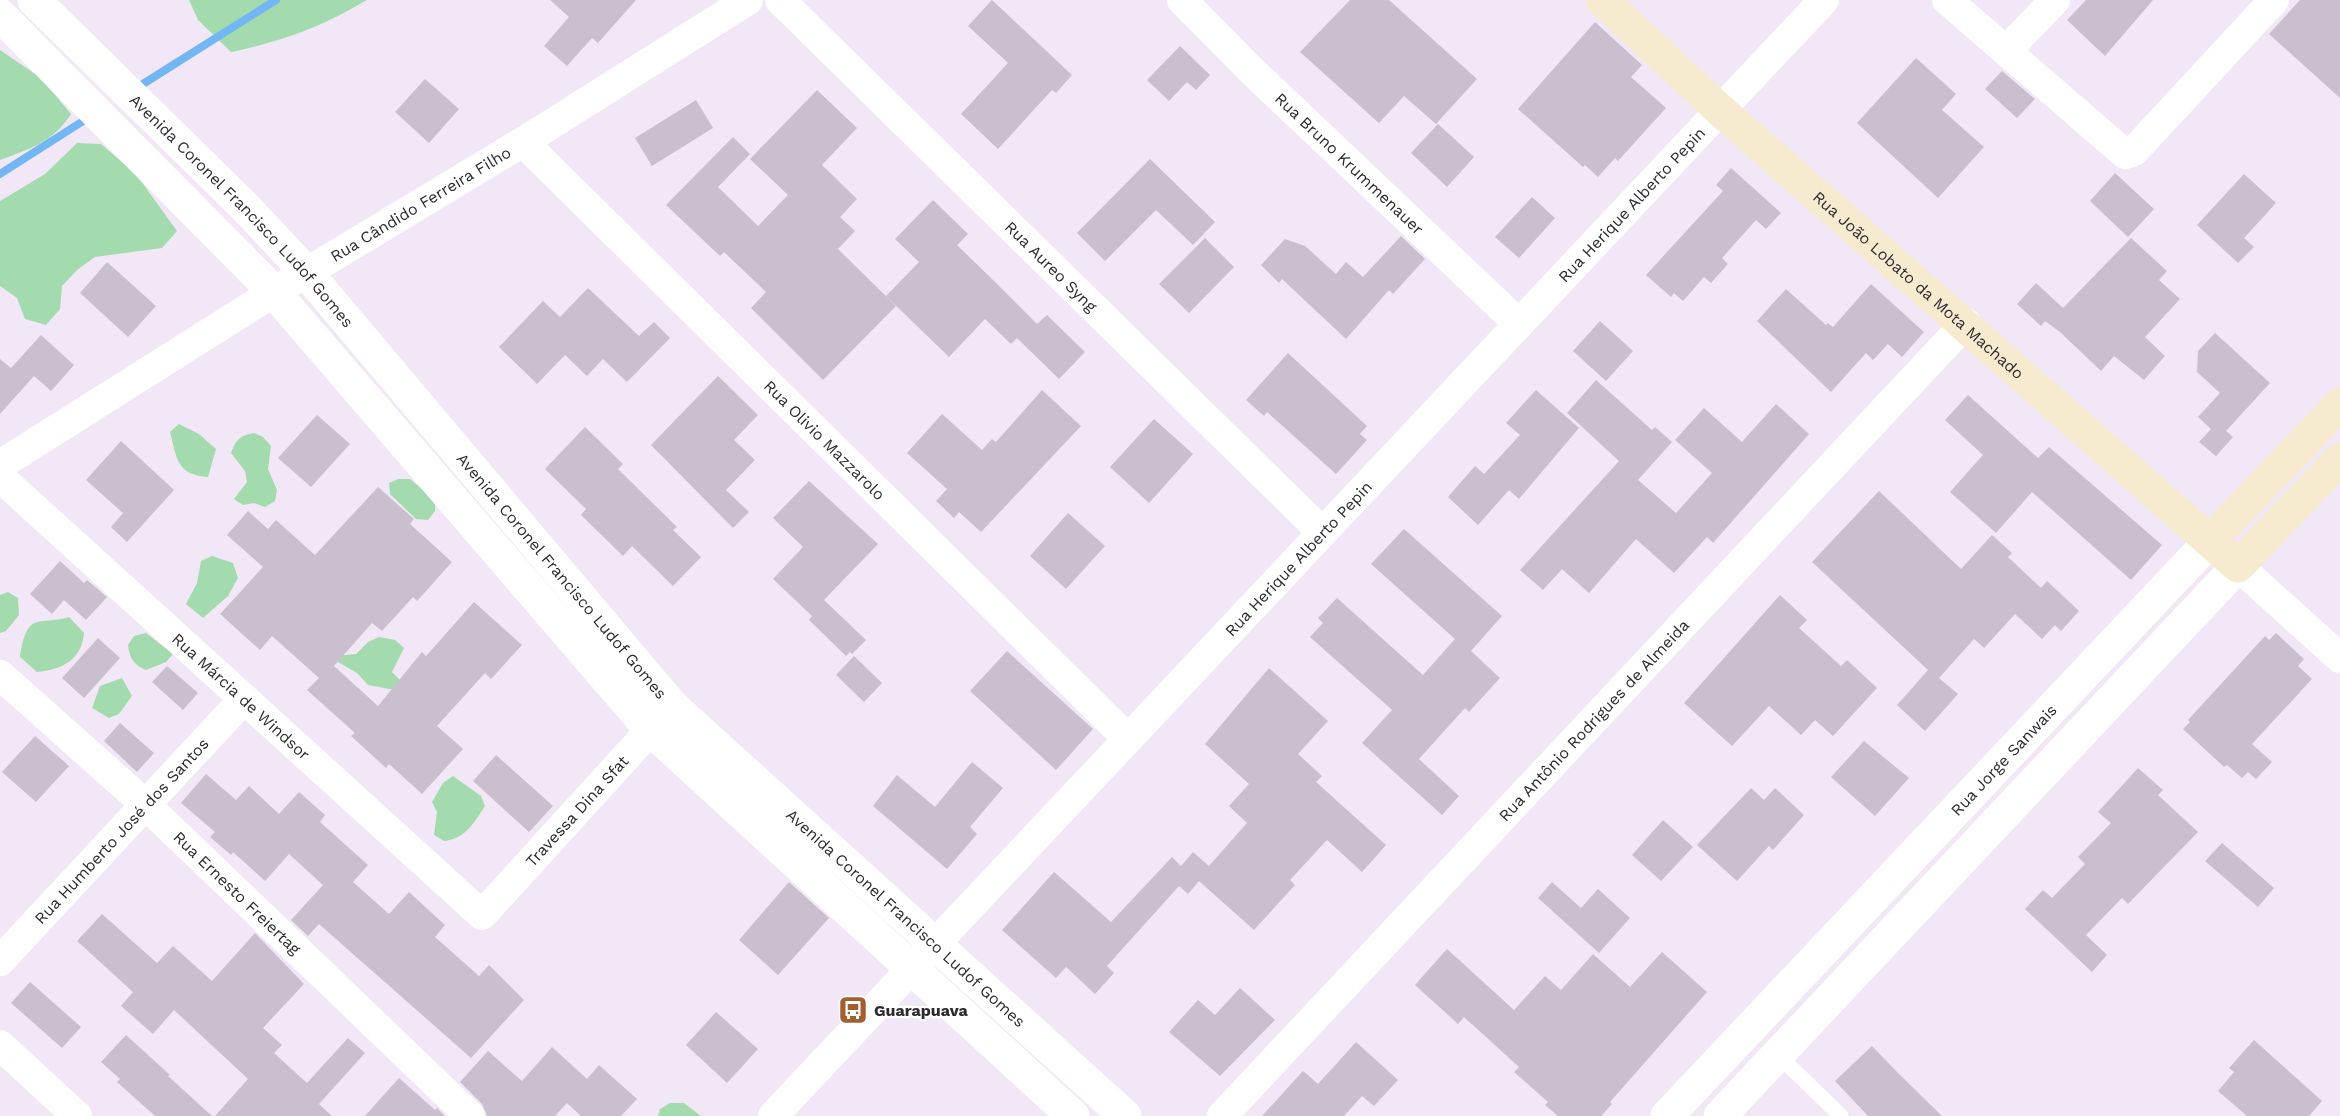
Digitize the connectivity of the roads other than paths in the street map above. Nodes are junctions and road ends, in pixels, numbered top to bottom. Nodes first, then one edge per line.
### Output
1 (34, 0) edge
2 (748, 0) edge
3 (780, 0) edge
4 (1182, 0) edge
5 (1602, 0) edge
6 (1824, 0) edge
7 (1947, 0) edge
8 (2055, 0) edge
9 (2274, 0) edge
10 (0, 15) edge
11 (2006, 51) junction
12 (1719, 109) junction
13 (523, 142) junction
14 (306, 272) junction
15 (274, 292) junction
16 (1965, 323) junction
17 (1519, 324) junction
18 (2340, 404) edge
19 (2340, 459) edge
20 (0, 465) edge
21 (0, 477) edge
22 (1322, 532) junction
23 (2211, 540) junction
24 (2238, 566) junction
25 (2340, 658) edge
26 (0, 675) edge
27 (243, 700) junction
28 (661, 718) junction
29 (1128, 739) junction
30 (145, 804) junction
31 (482, 915) joint
32 (936, 945) junction
33 (0, 961) edge
34 (913, 970) junction
35 (0, 1045) edge
36 (1778, 1055) junction
37 (77, 1116) edge
38 (470, 1116) edge
39 (773, 1116) edge
40 (1073, 1116) edge
41 (1125, 1116) edge
42 (1222, 1116) edge
43 (1667, 1116) edge
44 (1720, 1116) edge
45 (1841, 1116) edge

1 - 14 street, Avenida Coronel Francisco Ludof Gomes
2 - 13 street, Rua Cândido Ferreira Filho
3 - 22 street, Rua Aureo Syng
4 - 17 street, Rua Bruno Krummenauer
5 - 12 main road, Rua João Lobato da Mota Machado
6 - 12 street, Rua Herique Alberto Pepin
7 - 11 street
8 - 11 street
9 - 11 street
10 - 15 street, Avenida Coronel Francisco Ludof Gomes
12 - 16 main road, Rua João Lobato da Mota Machado
12 - 17 street, Rua Herique Alberto Pepin
13 - 14 street, Rua Cândido Ferreira Filho
13 - 29 street, Rua Olivio Mazzarolo
14 - 15 street, Rua Cândido Ferreira Filho
14 - 28 street, Avenida Coronel Francisco Ludof Gomes
15 - 20 street, Rua Cândido Ferreira Filho
15 - 28 street, Avenida Coronel Francisco Ludof Gomes
16 - 23 main road, Rua João Lobato da Mota Machado
16 - 42 street, Rua Antônio Rodrigues de Almeida
17 - 22 street, Rua Herique Alberto Pepin
18 - 23 main road, Rua Jorge Sanwais
19 - 24 main road
21 - 27 street, Rua Márcia de Windsor
22 - 29 street, Rua Herique Alberto Pepin
23 - 24 main road, Rua João Lobato da Mota Machado
23 - 43 street, Rua Jorge Sanwais
24 - 25 street
24 - 36 street
26 - 30 street, Rua Ernesto Freiertag
27 - 30 street, Rua Humberto José dos Santos
27 - 31 street, Rua Márcia de Windsor
28 - 31 street, Travessa Dina Sfat
28 - 32 street, Avenida Coronel Francisco Ludof Gomes
28 - 34 street, Avenida Coronel Francisco Ludof Gomes
29 - 32 street, Rua Herique Alberto Pepin
30 - 33 street, Rua Humberto José dos Santos
30 - 38 street, Rua Ernesto Freiertag
32 - 34 street, Rua Herique Alberto Pepin
32 - 41 street, Avenida Coronel Francisco Ludof Gomes
34 - 39 street, Rua Herique Alberto Pepin
34 - 40 street, Avenida Coronel Francisco Ludof Gomes
35 - 37 street
36 - 44 street
36 - 45 lane

